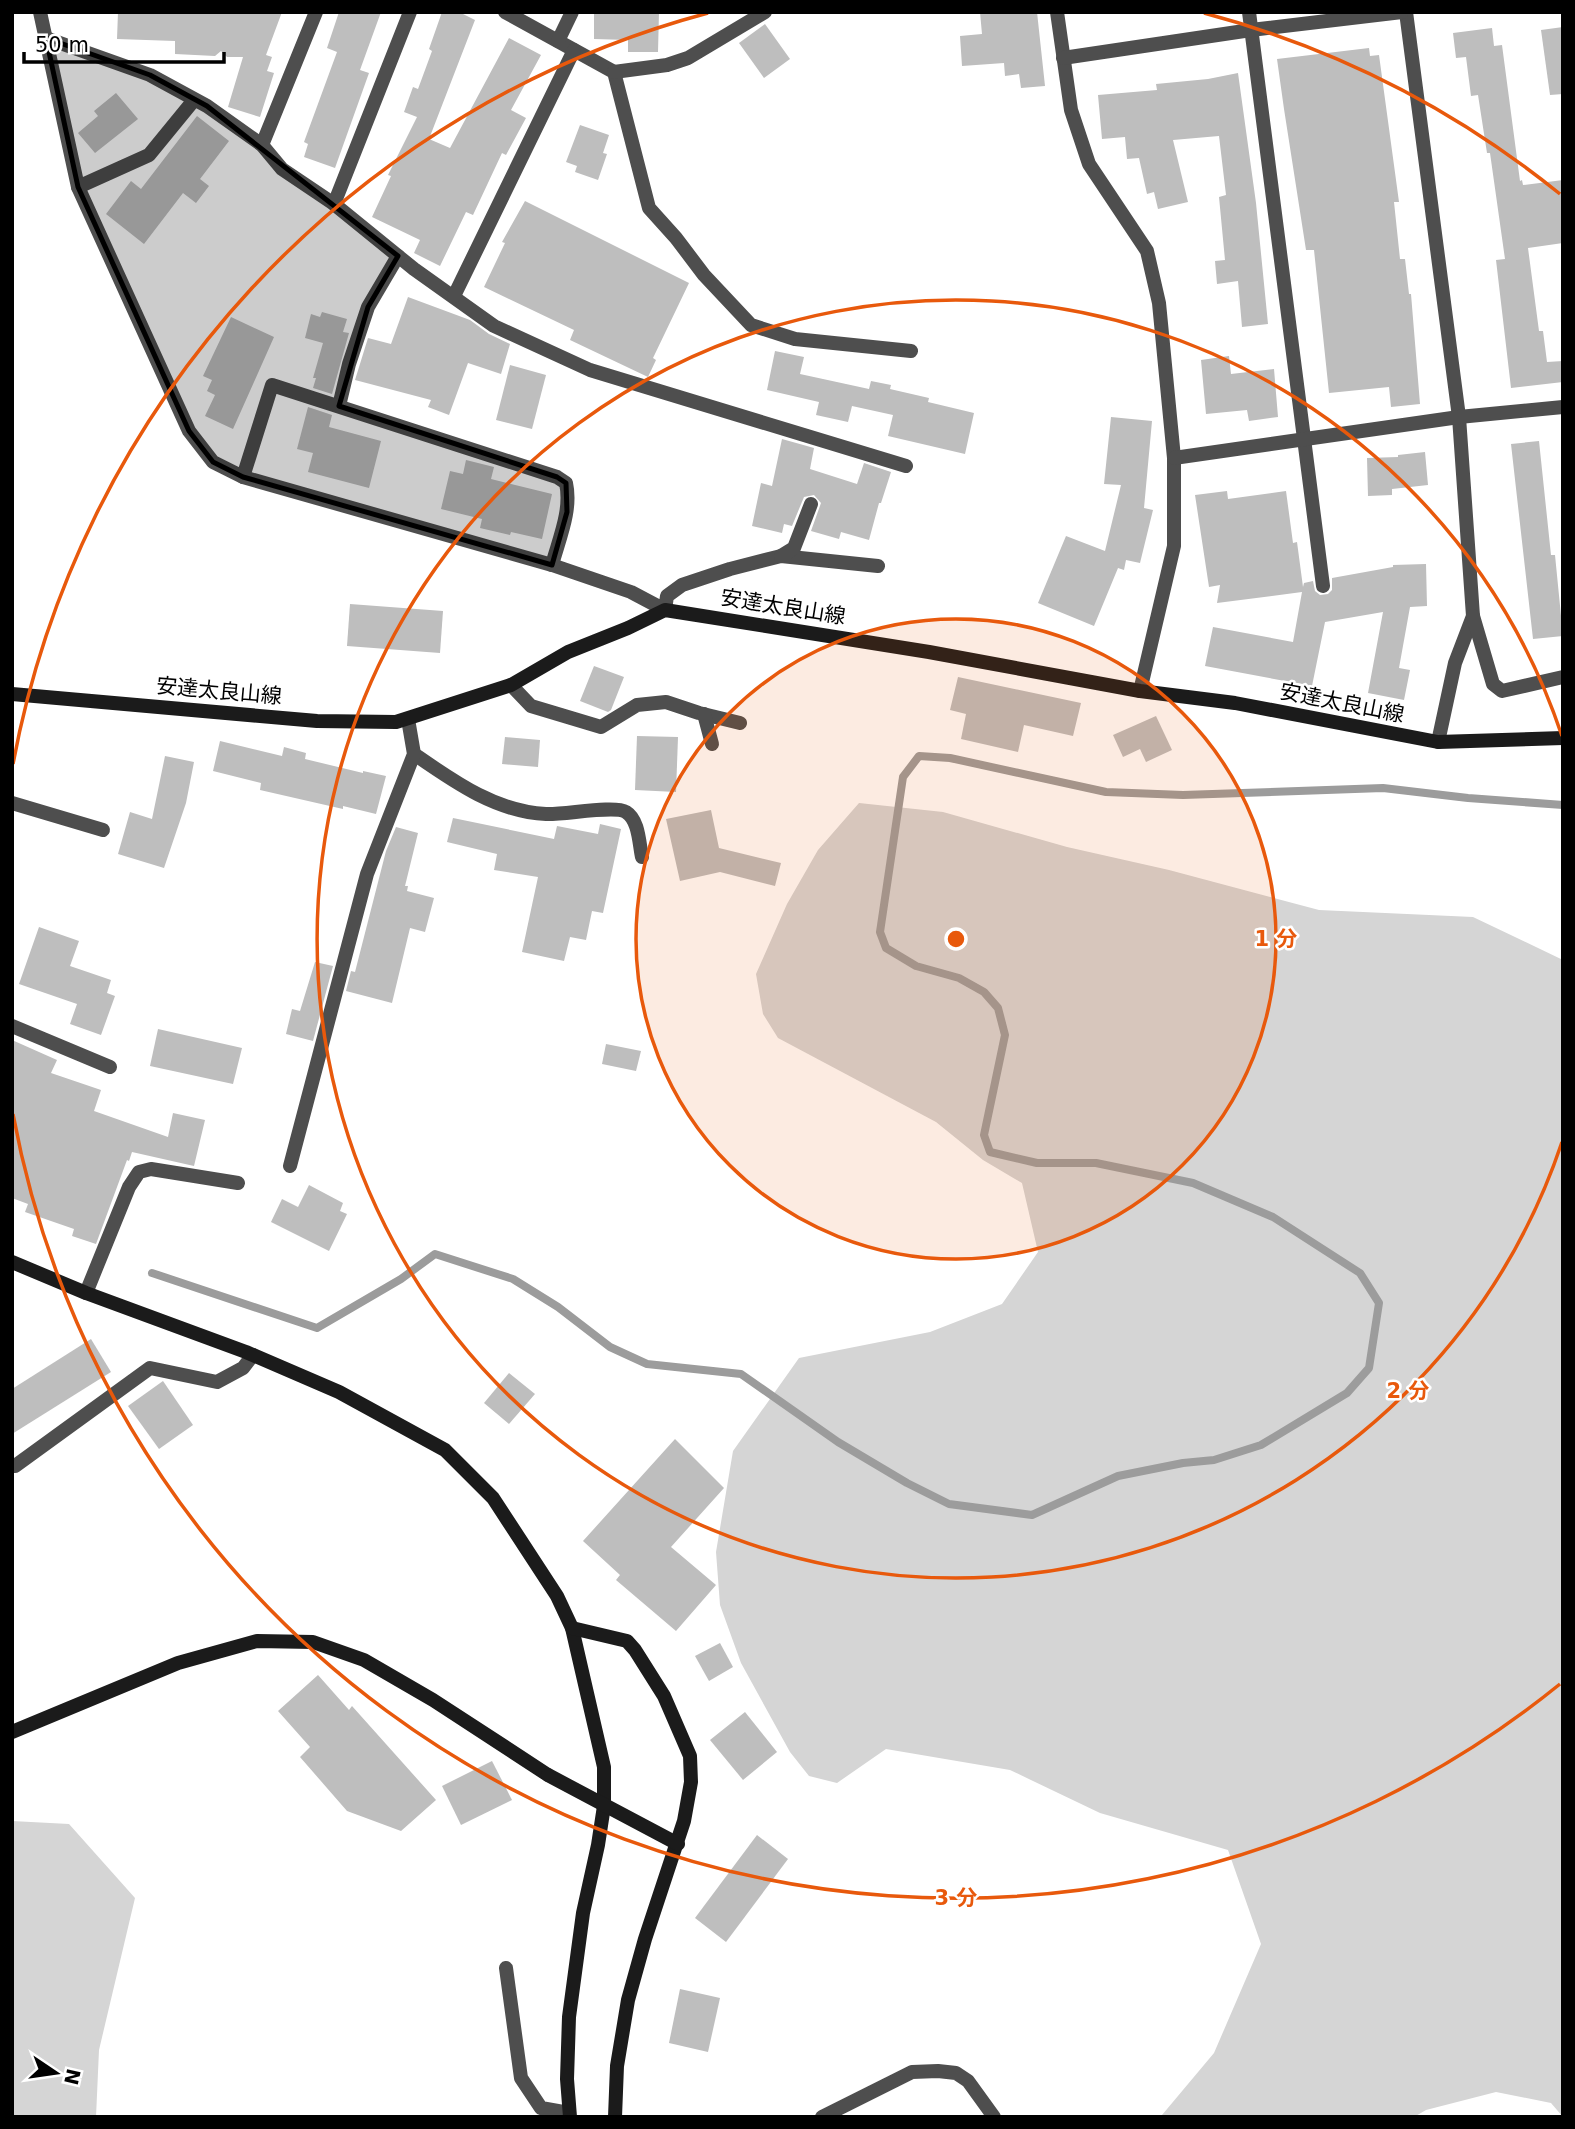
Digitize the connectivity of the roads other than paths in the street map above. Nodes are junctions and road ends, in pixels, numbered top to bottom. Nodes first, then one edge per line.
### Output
1 (40, 12) edge
2 (316, 12) edge
3 (410, 12) edge
4 (505, 12) edge
5 (572, 12) edge
6 (765, 12) edge
7 (1057, 12) edge
8 (1249, 12) edge
9 (1404, 12) edge
10 (744, 19) edge
11 (1251, 30) junction
12 (46, 38) junction
13 (558, 41) junction
14 (574, 50) junction
15 (1063, 58) junction
16 (614, 72) junction
17 (194, 100) junction
18 (262, 145) junction
19 (78, 187) junction
20 (334, 204) junction
21 (398, 256) junction
22 (454, 296) junction
23 (911, 351) dead end
24 (339, 406) junction
25 (1563, 407) edge
26 (1459, 417) junction
27 (1303, 440) junction
28 (1174, 458) junction
29 (906, 466) dead end
30 (243, 477) junction
31 (811, 504) dead end
32 (781, 556) junction
33 (552, 565) junction
34 (878, 566) dead end
35 (1323, 586) dead end
36 (665, 610) junction
37 (1473, 616) junction
38 (1563, 677) edge
39 (511, 685) junction
40 (1140, 691) junction
41 (12, 694) edge
42 (704, 715) junction
43 (408, 719) junction
44 (740, 723) dead end
45 (1563, 738) edge
46 (1438, 742) junction
47 (712, 744) dead end
48 (414, 754) junction
49 (12, 803) edge
50 (103, 830) dead end
51 (642, 857) dead end
52 (12, 1026) edge
53 (110, 1067) dead end
54 (289, 1166) dead end
55 (238, 1183) dead end
56 (12, 1262) edge
57 (86, 1293) junction
58 (253, 1355) junction
59 (15, 1466) dead end
60 (572, 1628) junction
61 (12, 1732) edge
62 (678, 1844) junction
63 (506, 1968) dead end
64 (569, 2115) edge
65 (615, 2117) edge
66 (822, 2117) edge
67 (994, 2117) edge

1 - 12 street
2 - 18 street
3 - 20 street
4 - 13 street
5 - 13 street
6 - 10 street
7 - 15 street
8 - 11 street
9 - 11 street
9 - 26 street
10 - 16 street
11 - 15 street
11 - 27 street
12 - 17 street
12 - 19 street
13 - 14 street
14 - 16 street
14 - 22 street
15 - 28 street
16 - 23 street
17 - 18 street
17 - 19 street
18 - 20 street
19 - 30 street
20 - 21 street
21 - 22 street
21 - 24 street
22 - 29 street
24 - 30 street
24 - 33 street
25 - 26 street
26 - 27 street
26 - 37 street
27 - 28 street
27 - 35 street
28 - 40 street
30 - 33 street
31 - 32 street
32 - 34 street
32 - 36 street
33 - 36 street
36 - 39 street, 安達太良山線
36 - 40 street, 安達太良山線
37 - 38 street
37 - 46 street
39 - 42 street
39 - 43 street, 安達太良山線
40 - 46 street, 安達太良山線
41 - 43 street, 安達太良山線
42 - 44 street
42 - 47 street
43 - 48 street
45 - 46 street, 安達太良山線
48 - 51 street
48 - 54 street
49 - 50 street
52 - 53 street
55 - 57 street
56 - 57 street
57 - 58 street
58 - 59 street
58 - 60 street
60 - 62 street
60 - 64 street
61 - 62 street, bridge
62 - 65 street
63 - 64 street
66 - 67 street

